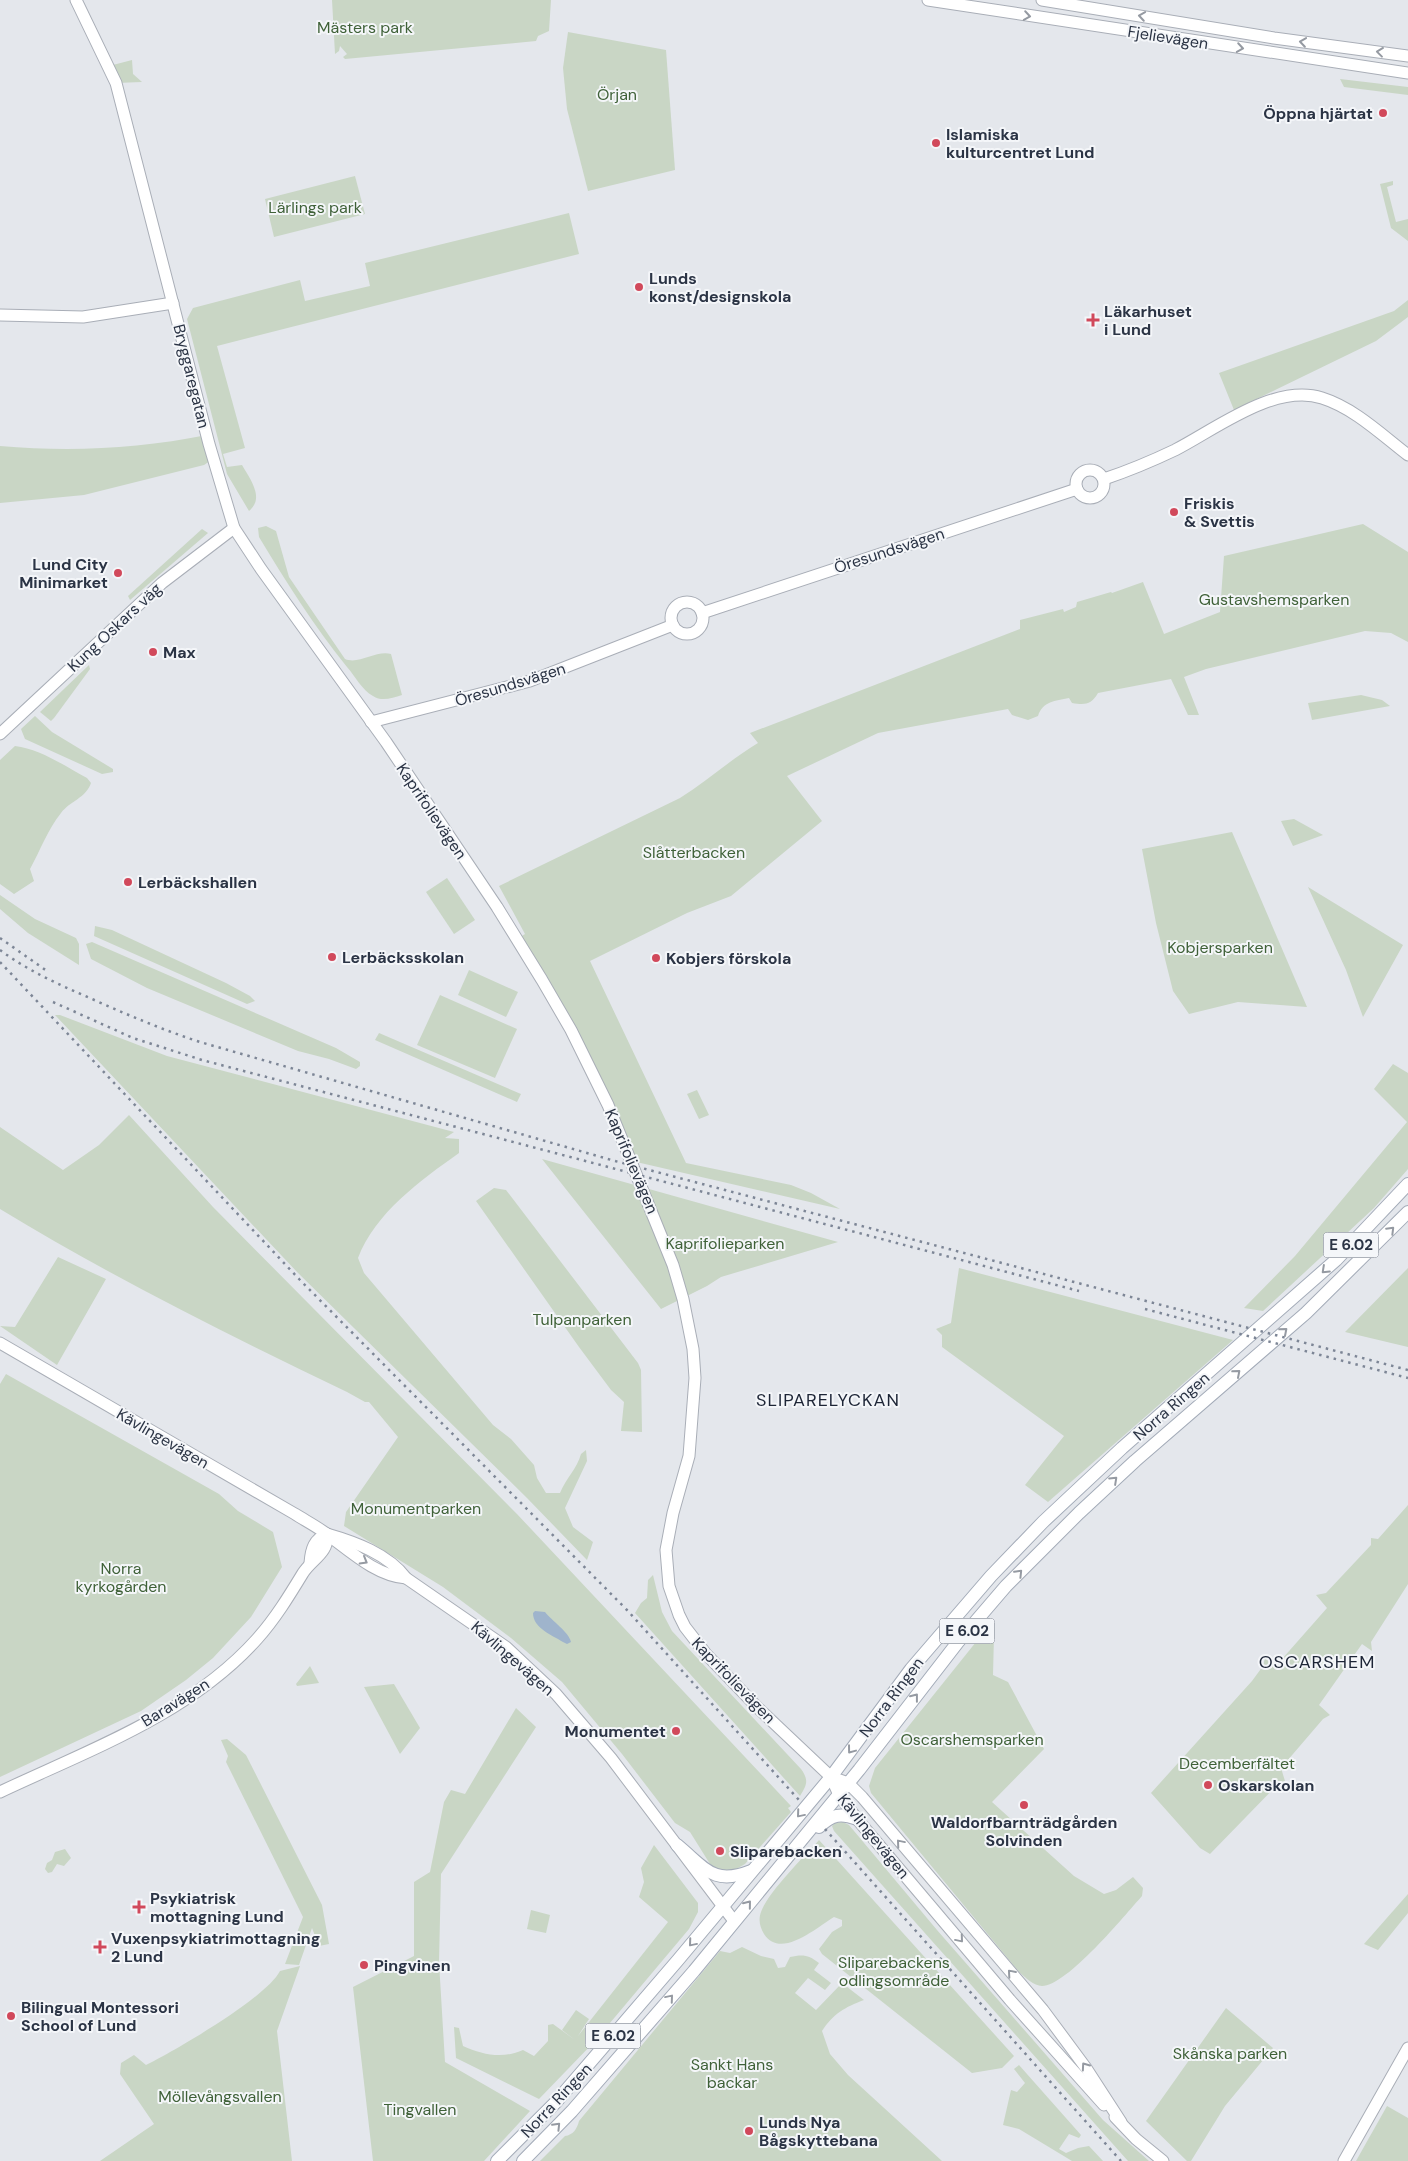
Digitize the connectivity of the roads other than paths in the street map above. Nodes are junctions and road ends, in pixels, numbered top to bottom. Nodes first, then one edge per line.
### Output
1 (76, 0) edge
2 (928, 0) edge
3 (1042, 0) edge
4 (1408, 56) edge
5 (1408, 73) edge
6 (173, 303) junction
7 (0, 315) edge
8 (1408, 455) edge
9 (1104, 479) junction
10 (1077, 489) junction
11 (234, 528) junction
12 (702, 613) junction
13 (673, 625) junction
14 (371, 722) junction
15 (0, 734) edge
16 (1408, 1184) edge
17 (1408, 1212) edge
18 (0, 1343) edge
19 (327, 1534) junction
20 (831, 1776) junction
21 (848, 1783) junction
22 (0, 1792) edge
23 (839, 1795) junction
24 (857, 1818) junction
25 (677, 1845) junction
26 (789, 1853) junction
27 (754, 1870) junction
28 (723, 1906) junction
29 (734, 1921) junction
30 (1408, 2048) edge
31 (1120, 2122) junction
32 (498, 2161) edge
33 (523, 2161) edge
34 (1163, 2161) edge
35 (1344, 2161) edge

1 - 6 main road, Bryggaregatan
2 -> 5 main road, Fjelievägen
4 -> 3 main road, Fjelievägen
6 - 7 main road
6 - 11 main road, Bryggaregatan
8 - 9 main road
9 - 10 main road
9 - 10 main road
10 - 12 main road, Öresundsvägen
11 - 14 main road, Bryggaregatan
11 - 15 main road, Kung Oskars väg
12 - 13 main road
12 - 13 main road
13 - 14 main road, Öresundsvägen
14 - 20 main road, Kaprifolievägen
16 -> 20 main road, Norra Ringen / E 6.02
21 -> 17 main road, Norra Ringen / E 6.02
18 - 19 main road, Kävlingevägen
19 - 22 main road, Baravägen
19 - 25 main road, Kävlingevägen
20 - 21 main road, Kävlingevägen
20 - 23 main road, Kävlingevägen
20 -> 27 main road, Norra Ringen / E 6.02
21 - 23 main road, Norra Ringen / E 6.02
31 -> 21 main road, Kävlingevägen
23 - 24 main road, Kävlingevägen
23 - 26 main road, Norra Ringen / E 6.02
24 - 26 main road
24 -> 31 main road, Kävlingevägen
25 - 27 main road
25 - 28 main road, Kävlingevägen
29 -> 26 main road, Norra Ringen / E 6.02
27 - 28 main road, Norra Ringen / E 6.02
28 - 29 main road, Kävlingevägen
28 -> 32 main road, Norra Ringen / E 6.02
33 -> 29 main road, Norra Ringen / E 6.02
30 - 35 main road
31 - 34 main road, Kävlingevägen

